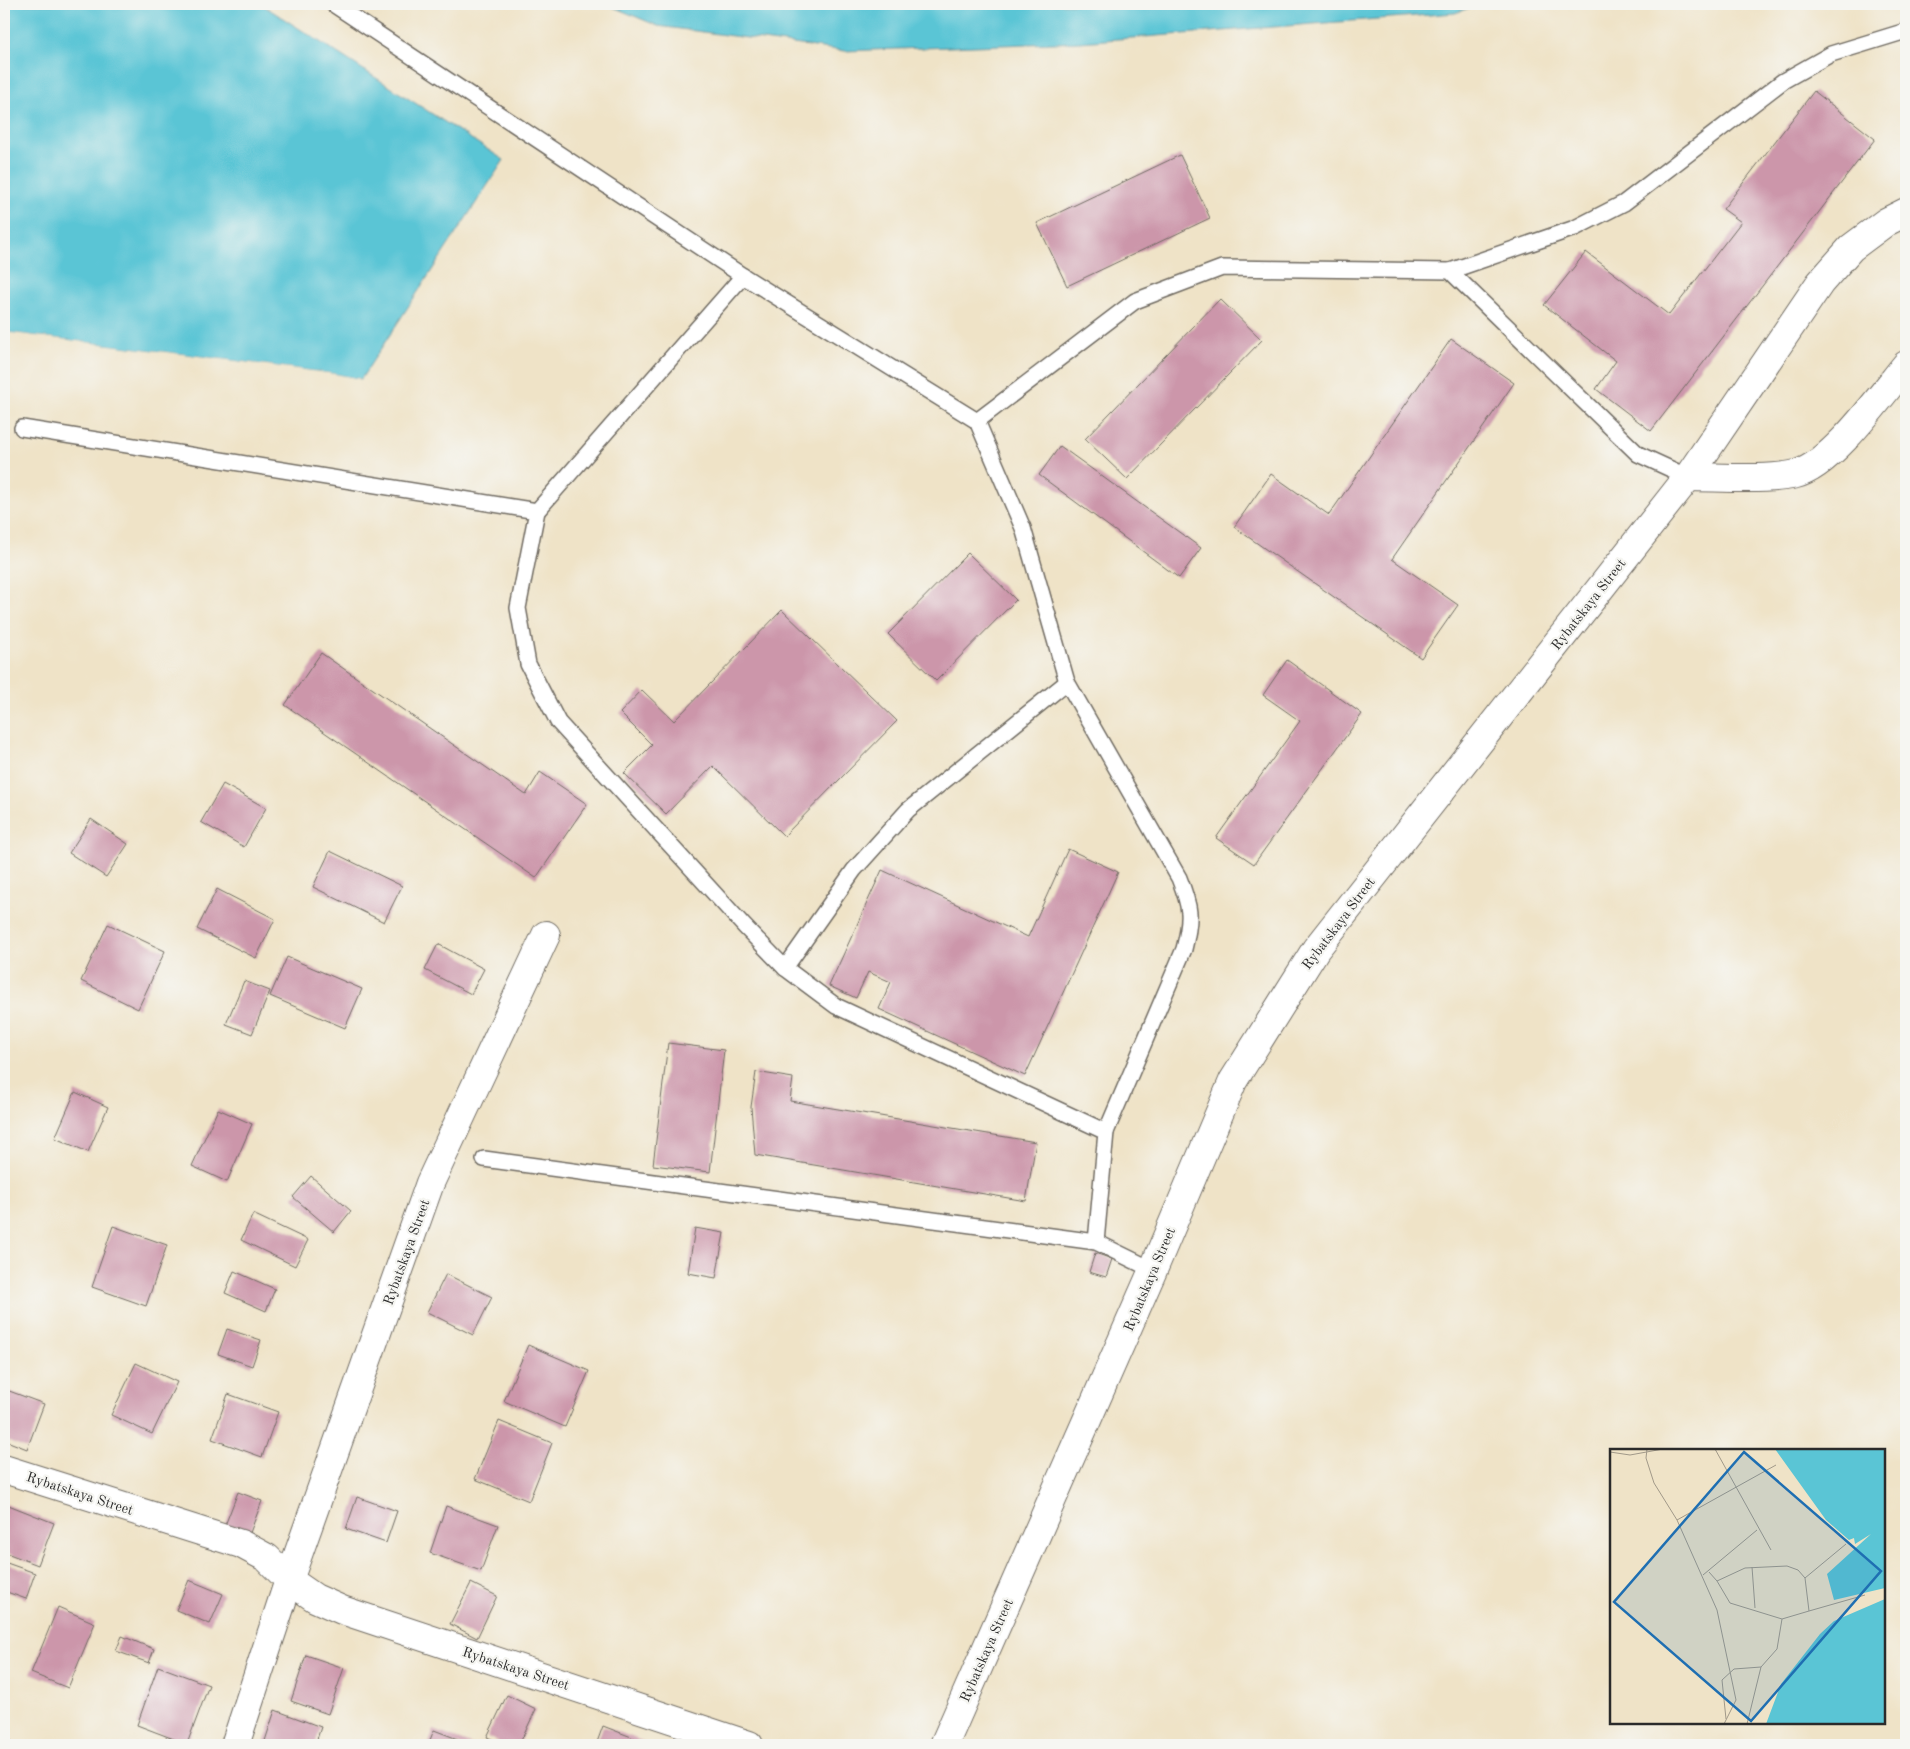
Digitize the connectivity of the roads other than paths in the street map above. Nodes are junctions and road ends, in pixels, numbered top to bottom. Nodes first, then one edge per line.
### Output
1 (333, 4) edge
2 (1906, 31) edge
3 (1906, 212) edge
4 (1450, 271) junction
5 (742, 276) junction
6 (1906, 365) edge
7 (977, 421) junction
8 (22, 428) dead end
9 (1688, 476) junction
10 (537, 511) junction
11 (1066, 682) junction
12 (546, 935) dead end
13 (785, 968) junction
14 (1106, 1132) junction
15 (484, 1160) dead end
16 (1096, 1242) junction
17 (1153, 1270) junction
18 (4, 1469) edge
19 (289, 1580) junction
20 (235, 1745) edge
21 (749, 1745) edge
22 (944, 1745) edge

1 - 5 lane
2 - 4 lane
3 - 9 street, Rybatskaya Street
4 - 7 lane
4 - 9 lane
5 - 7 lane
5 - 10 lane
6 - 9 street
7 - 11 lane
8 - 10 lane
9 - 17 street, Rybatskaya Street
10 - 13 lane
11 - 13 lane
11 - 14 lane
12 - 19 street, Rybatskaya Street
13 - 14 lane
14 - 16 lane
15 - 16 lane
16 - 17 lane
17 - 22 street, Rybatskaya Street
18 - 19 street, Rybatskaya Street
19 - 20 street, Rybatskaya Street
19 - 21 street, Rybatskaya Street

